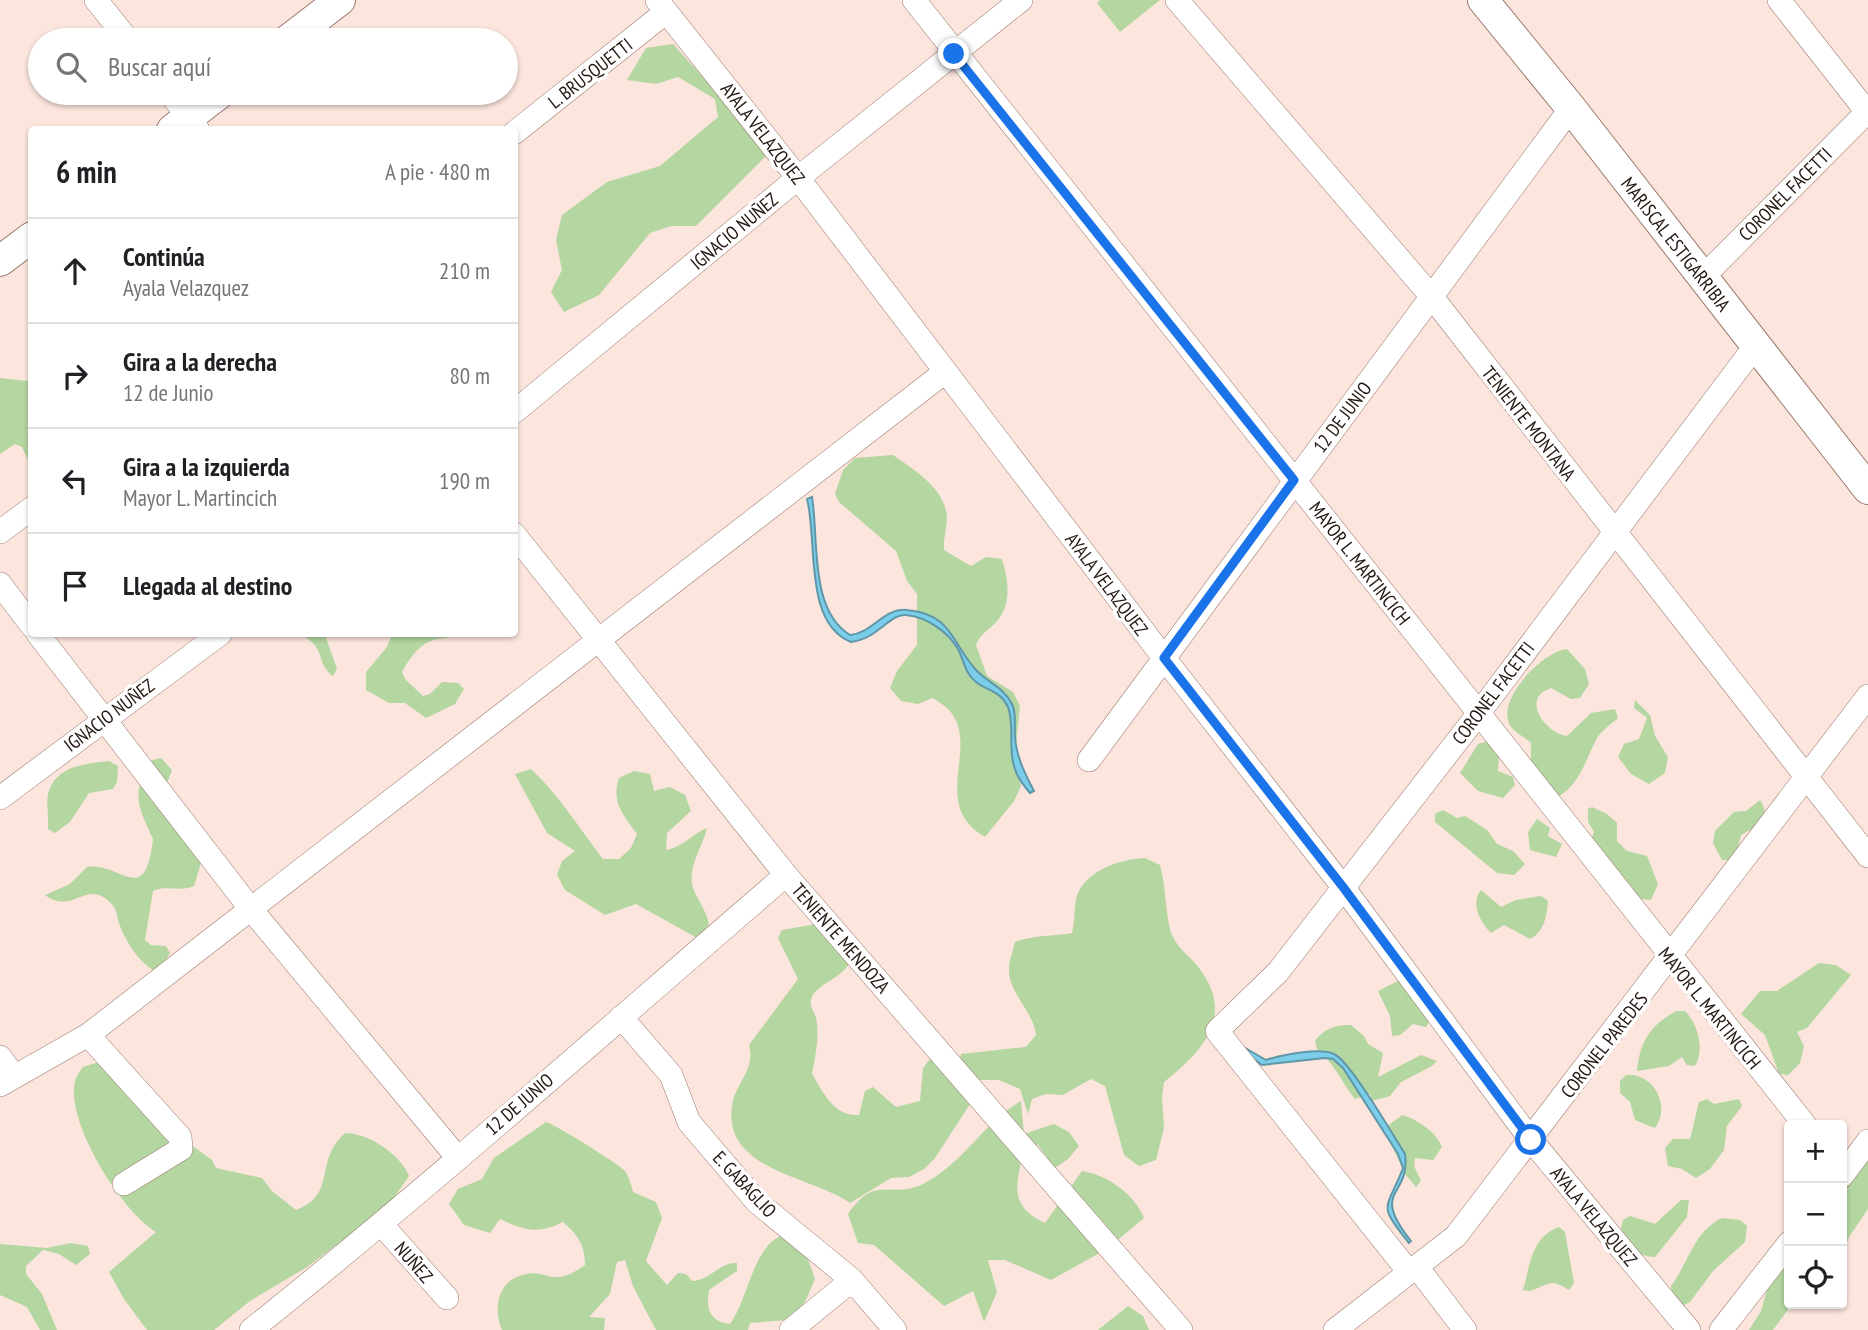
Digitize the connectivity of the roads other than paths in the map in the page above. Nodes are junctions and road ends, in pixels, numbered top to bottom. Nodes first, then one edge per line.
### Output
1 (96, 0) edge
2 (340, 0) edge
3 (914, 0) edge
4 (1021, 0) edge
5 (1178, 0) edge
6 (1483, 0) edge
7 (1779, 0) edge
8 (662, 6) edge
9 (118, 28) edge
10 (304, 28) edge
11 (954, 54) junction
12 (176, 105) edge
13 (207, 105) edge
14 (1571, 108) junction
15 (1867, 111) edge
16 (186, 125) edge
17 (518, 130) edge
18 (799, 178) junction
19 (28, 240) edge
20 (0, 261) edge
21 (1702, 278) junction
22 (1432, 297) junction
23 (1756, 345) junction
24 (945, 372) junction
25 (518, 409) edge
26 (1294, 480) junction
27 (1868, 489) edge
28 (28, 511) edge
29 (0, 532) edge
30 (1614, 534) junction
31 (518, 539) edge
32 (0, 584) edge
33 (28, 621) edge
34 (40, 637) edge
35 (216, 637) edge
36 (597, 638) junction
37 (1164, 658) junction
38 (1868, 696) edge
39 (1479, 713) junction
40 (103, 719) junction
41 (1089, 760) dead end
42 (1806, 779) junction
43 (0, 799) edge
44 (1868, 856) edge
45 (786, 875) junction
46 (1343, 887) junction
47 (250, 908) junction
48 (1670, 959) junction
49 (621, 1017) junction
50 (88, 1035) junction
51 (0, 1057) edge
52 (7, 1081) edge
53 (1801, 1120) edge
54 (1531, 1140) junction
55 (1868, 1141) edge
56 (457, 1157) junction
57 (1847, 1167) edge
58 (124, 1184) dead end
59 (382, 1225) junction
60 (1787, 1246) edge
61 (1413, 1269) junction
62 (852, 1280) junction
63 (447, 1298) dead end
64 (251, 1330) edge
65 (791, 1330) edge
66 (895, 1330) edge
67 (1181, 1330) edge
68 (1335, 1330) edge
69 (1465, 1330) edge
70 (1689, 1330) edge
71 (1721, 1330) edge

1 - 9 street
2 - 10 street
3 - 11 street, MAYOR L. MARTINCICH
4 - 11 street, IGNACIO NUÑEZ
5 - 22 street, TENIENTE MONTANA
6 - 14 street, MARISCAL ESTIGARRIBIA
7 - 15 street
8 - 17 street, L. BRUSQUETTI
8 - 18 street, AYALA VELAZQUEZ
11 - 18 street, IGNACIO NUÑEZ
11 - 26 street, MAYOR L. MARTINCICH
12 - 16 street
13 - 16 street
14 - 21 street, MARISCAL ESTIGARRIBIA
14 - 22 street, 12 DE JUNIO
15 - 21 street, CORONEL FACETTI
18 - 24 street, AYALA VELAZQUEZ
18 - 25 street, IGNACIO NUÑEZ
19 - 20 street
21 - 23 street, MARISCAL ESTIGARRIBIA
22 - 26 street, 12 DE JUNIO
22 - 30 street, TENIENTE MONTANA
23 - 27 street, MARISCAL ESTIGARRIBIA
23 - 30 street, CORONEL FACETTI
24 - 36 street
24 - 37 street, AYALA VELAZQUEZ
26 - 37 street, 12 DE JUNIO
26 - 39 street, MAYOR L. MARTINCICH
28 - 29 street
30 - 39 street, CORONEL FACETTI
30 - 42 street, TENIENTE MONTANA
31 - 36 street, TENIENTE MENDOZA
32 - 33 street
34 - 40 street
35 - 40 street, IGNACIO NUÑEZ
36 - 45 street, TENIENTE MENDOZA
36 - 47 street
37 - 41 street, 12 DE JUNIO
37 - 46 street, AYALA VELAZQUEZ
38 - 42 street, CORONEL PAREDES
39 - 46 street, CORONEL FACETTI
39 - 48 street, MAYOR L. MARTINCICH
40 - 43 street, IGNACIO NUÑEZ
40 - 47 street
42 - 44 street, TENIENTE MONTANA
42 - 48 street, CORONEL PAREDES
45 - 49 street, 12 DE JUNIO
45 - 67 street, TENIENTE MENDOZA
46 - 54 street, AYALA VELAZQUEZ
46 - 61 street, CORONEL FACETTI
47 - 50 street
47 - 56 street
48 - 53 street, MAYOR L. MARTINCICH
48 - 54 street, CORONEL PAREDES
49 - 56 street, 12 DE JUNIO
49 - 62 street, E. GABAGLIO
50 - 52 street
50 - 58 street
51 - 52 street
54 - 61 street, CORONEL PAREDES
54 - 70 street, AYALA VELAZQUEZ
55 - 57 street
56 - 59 street, 12 DE JUNIO
59 - 63 street, NUÑEZ
59 - 64 street, 12 DE JUNIO
60 - 71 street
61 - 68 street, CORONEL PAREDES
61 - 69 street
62 - 65 street
62 - 66 street, E. GABAGLIO

